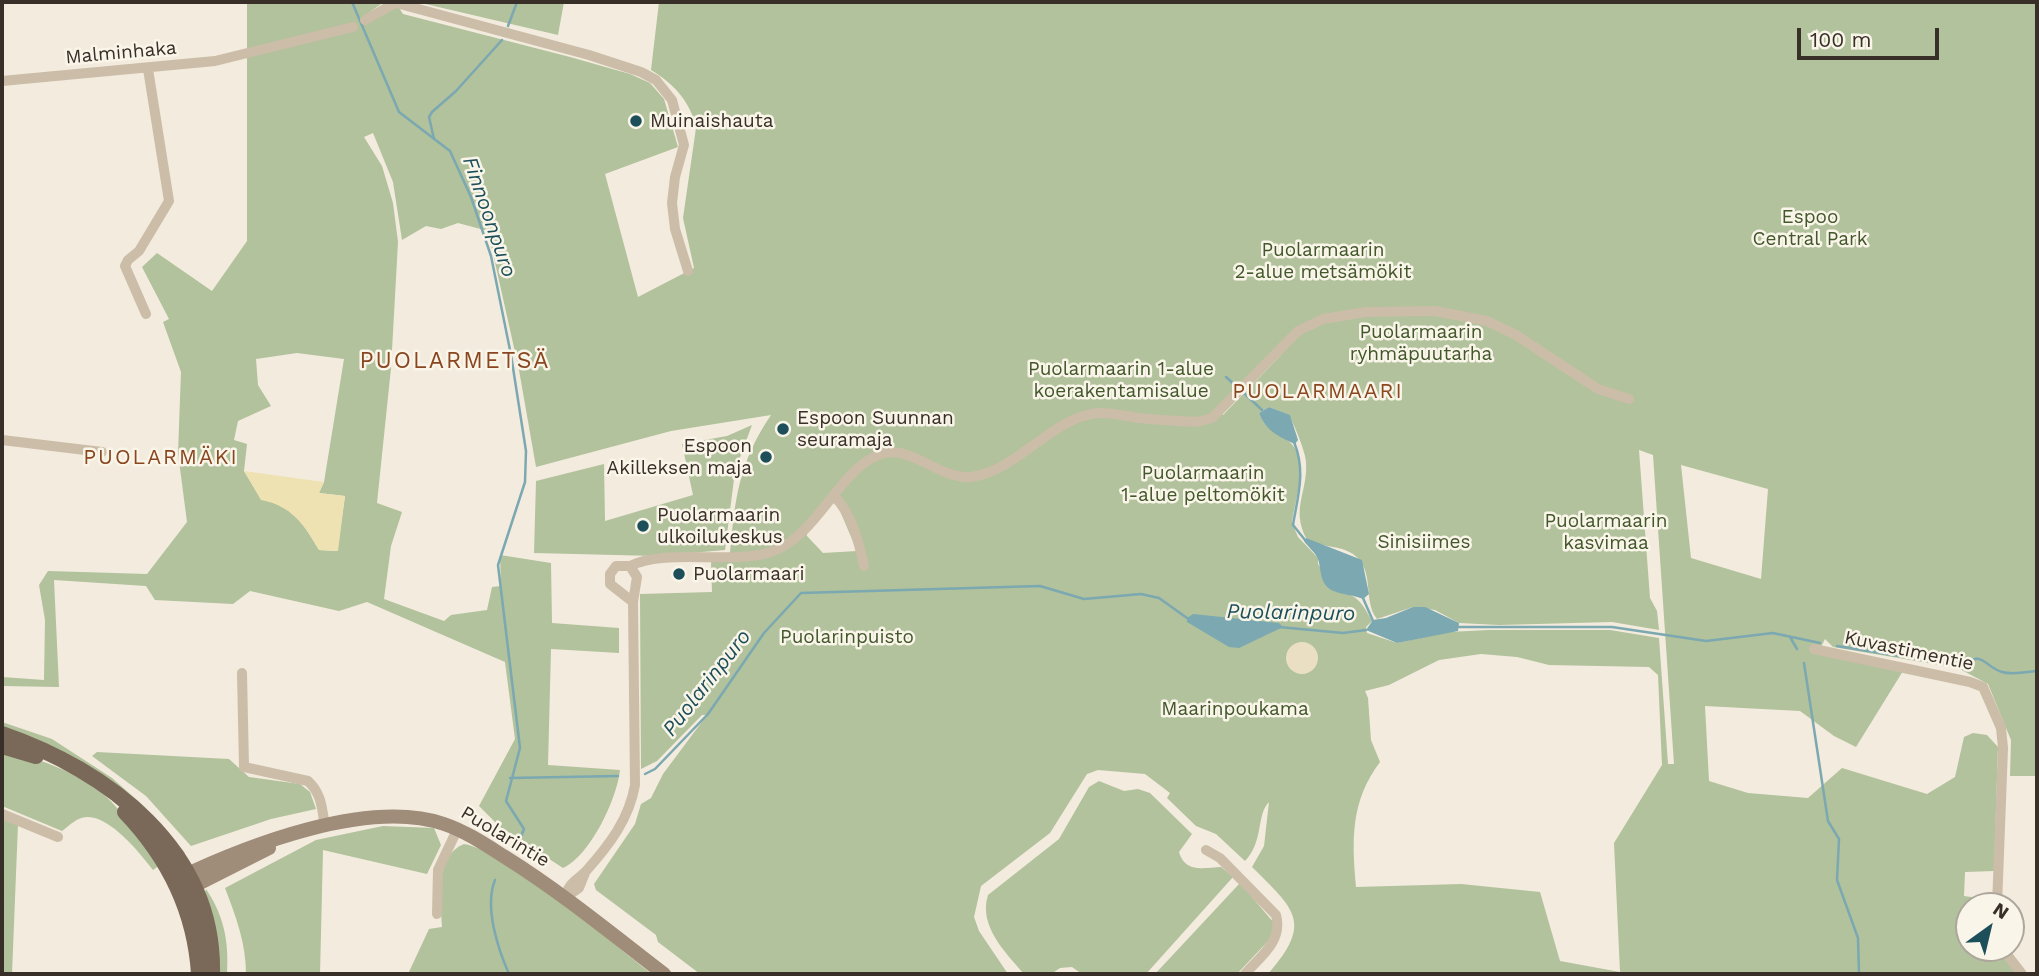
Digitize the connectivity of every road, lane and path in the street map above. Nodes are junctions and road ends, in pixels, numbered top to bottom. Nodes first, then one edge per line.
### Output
1 (397, 2) edge
2 (365, 20) dead end
3 (353, 27) dead end
4 (148, 69) junction
5 (2, 81) edge
6 (688, 271) dead end
7 (146, 314) dead end
8 (1629, 399) dead end
9 (2, 440) edge
10 (102, 452) dead end
11 (834, 496) junction
12 (630, 566) junction
13 (864, 566) dead end
14 (634, 602) junction
15 (1814, 649) dead end
16 (242, 673) dead end
17 (2, 734) edge
18 (2, 746) edge
19 (2, 814) edge
20 (325, 828) junction
21 (457, 830) junction
22 (58, 837) dead end
23 (1206, 850) dead end
24 (184, 883) junction
25 (1998, 892) edge
26 (565, 898) junction
27 (436, 914) dead end
28 (199, 974) edge
29 (212, 974) edge
30 (664, 974) edge
31 (1245, 974) edge

1 - 2 street
1 - 6 street
3 - 4 street, Malminhaka
4 - 5 street, Malminhaka
4 - 7 street
8 - 11 street
9 - 10 street
11 - 12 street
11 - 13 street
12 - 14 street
12 - 14 street
14 - 26 street
15 - 25 street, Kuvastimentie
16 - 20 street
17 - 24 main road
18 - 24 main road
19 - 22 street
20 - 21 main road, Puolarintie
20 - 24 main road, Puolarintie
21 - 26 main road, Puolarintie
21 - 27 street
23 - 31 street
24 - 28 main road
24 - 29 main road
26 - 30 main road, Puolarintie

